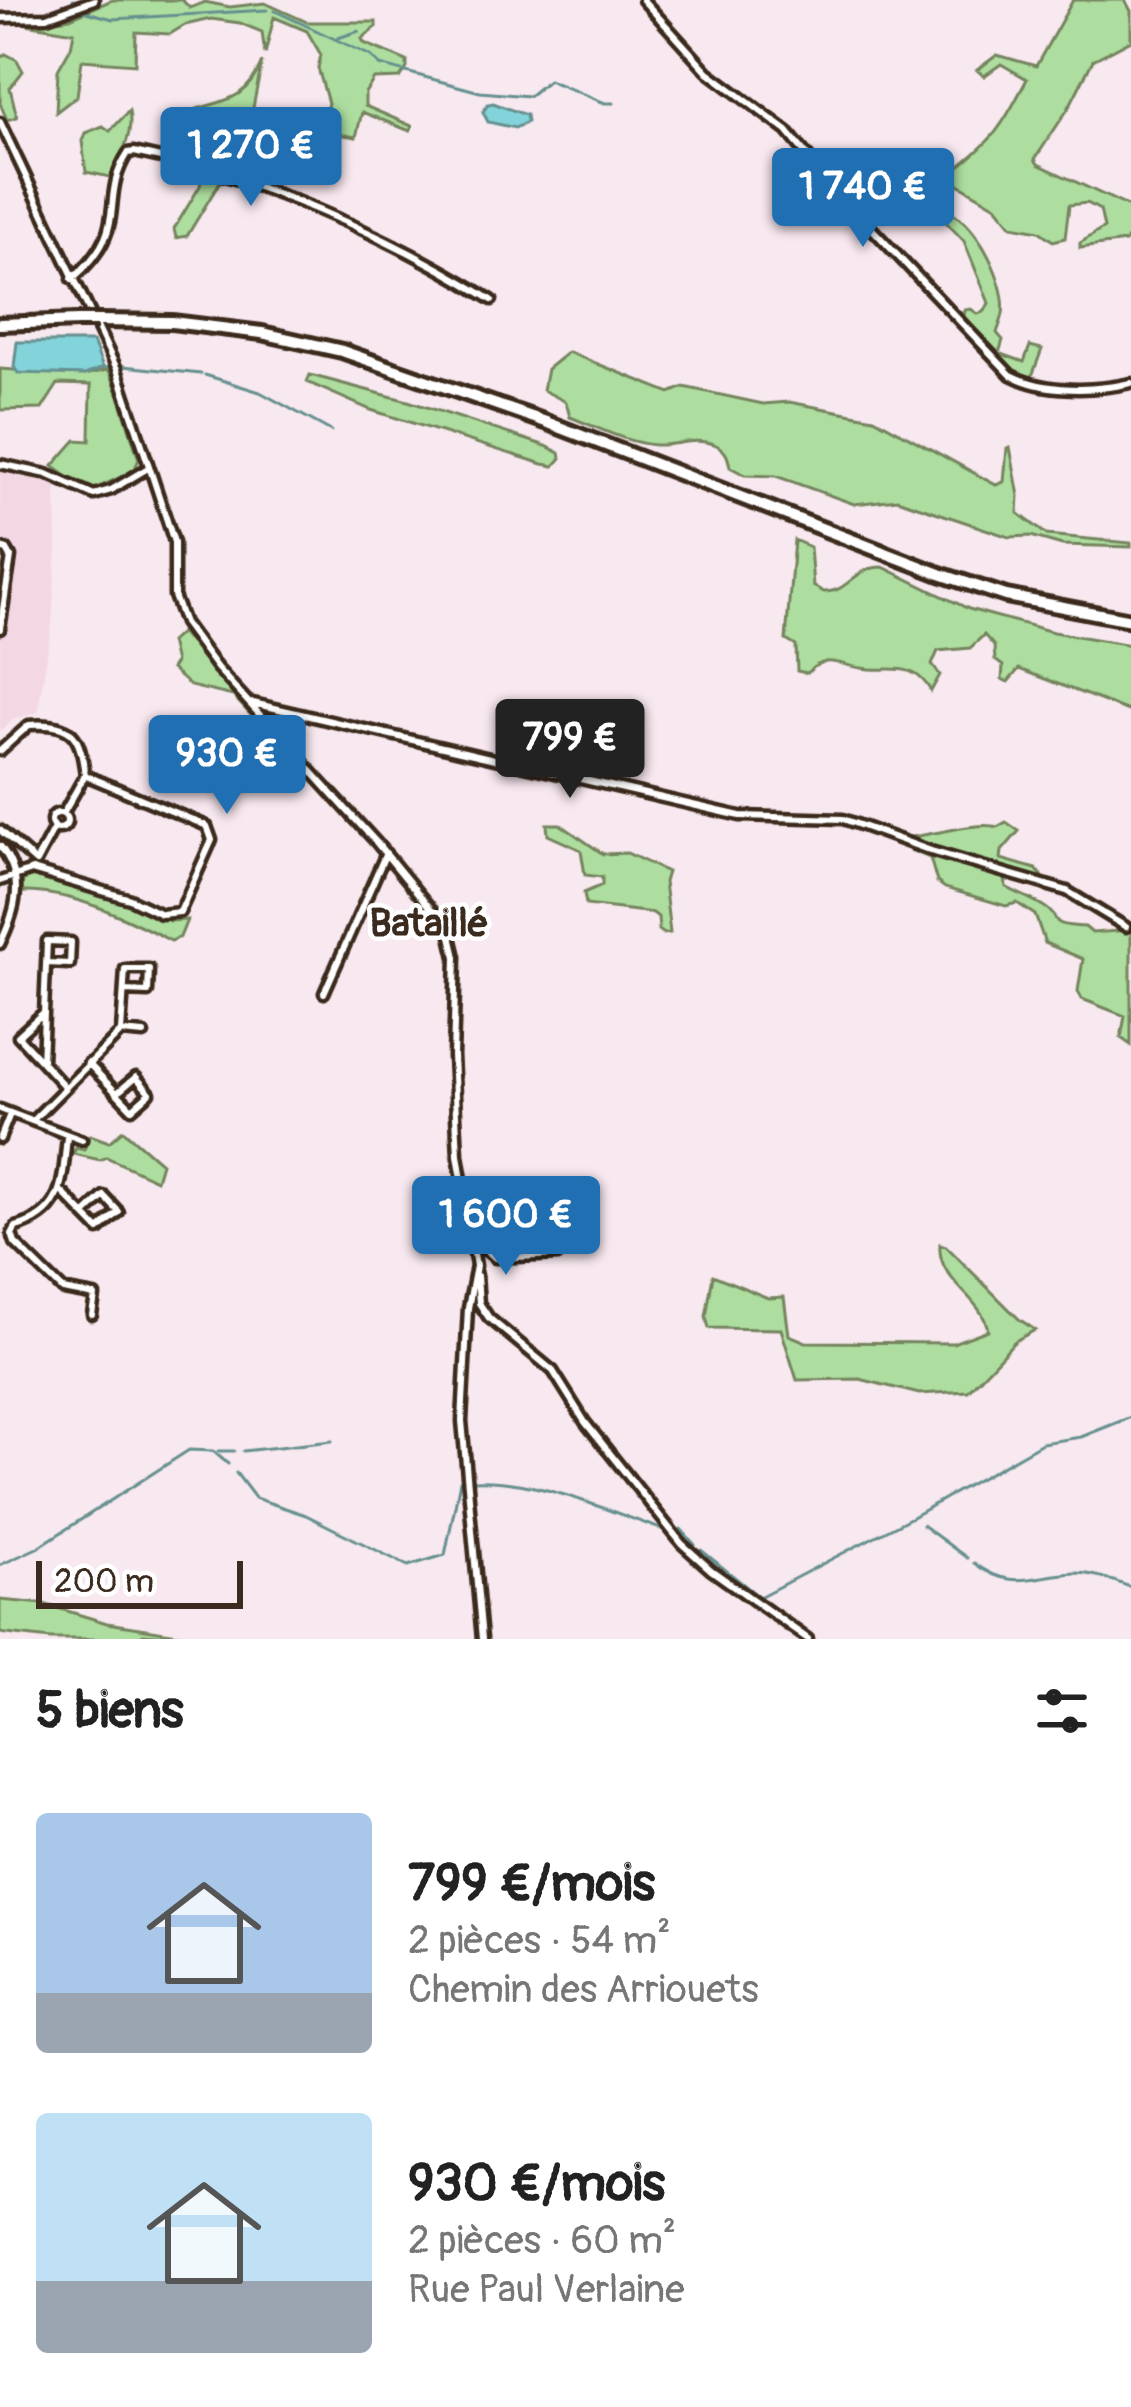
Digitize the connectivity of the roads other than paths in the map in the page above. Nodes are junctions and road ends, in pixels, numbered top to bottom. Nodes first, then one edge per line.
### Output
1 (94, 0) edge
2 (643, 0) edge
3 (0, 18) edge
4 (0, 122) edge
5 (72, 279) junction
6 (492, 300) dead end
7 (0, 325) edge
8 (1131, 383) edge
9 (0, 464) edge
10 (148, 468) junction
11 (0, 548) edge
12 (1131, 620) edge
13 (0, 629) edge
14 (251, 702) junction
15 (0, 751) edge
16 (86, 775) junction
17 (0, 830) edge
18 (0, 846) edge
19 (386, 853) junction
20 (34, 866) junction
21 (15, 877) junction
22 (0, 880) edge
23 (1126, 927) dead end
24 (0, 944) edge
25 (46, 964) junction
26 (124, 991) junction
27 (324, 993) dead end
28 (44, 1013) junction
29 (122, 1032) junction
30 (144, 1034) dead end
31 (42, 1062) junction
32 (88, 1063) junction
33 (64, 1086) junction
34 (118, 1093) junction
35 (0, 1109) edge
36 (10, 1113) junction
37 (33, 1120) junction
38 (67, 1137) junction
39 (0, 1139) edge
40 (82, 1140) dead end
41 (61, 1191) junction
42 (85, 1214) junction
43 (472, 1233) dead end
44 (558, 1255) dead end
45 (476, 1266) junction
46 (92, 1315) dead end
47 (482, 1639) edge
48 (808, 1639) edge

1 - 3 street
2 - 8 street
4 - 5 street
5 - 6 street
5 - 10 street
7 - 12 highway, bridge
9 - 10 street
10 - 14 street
11 - 13 street
14 - 19 street
14 - 23 street
15 - 16 street
16 - 20 street
16 - 20 street
17 - 20 street
18 - 21 street
19 - 27 street
19 - 45 street
20 - 21 street
21 - 22 street
21 - 24 street
25 - 25 street
25 - 28 street
26 - 26 street
26 - 29 street
28 - 31 street
28 - 31 street
29 - 30 street
29 - 32 street
31 - 33 street
32 - 33 street
32 - 34 street
33 - 37 street
34 - 34 street
35 - 36 street
36 - 37 street
36 - 39 street
37 - 38 street
38 - 40 street
38 - 41 street
41 - 42 street
41 - 46 street
42 - 42 street
43 - 44 street
45 - 47 street
45 - 48 street

